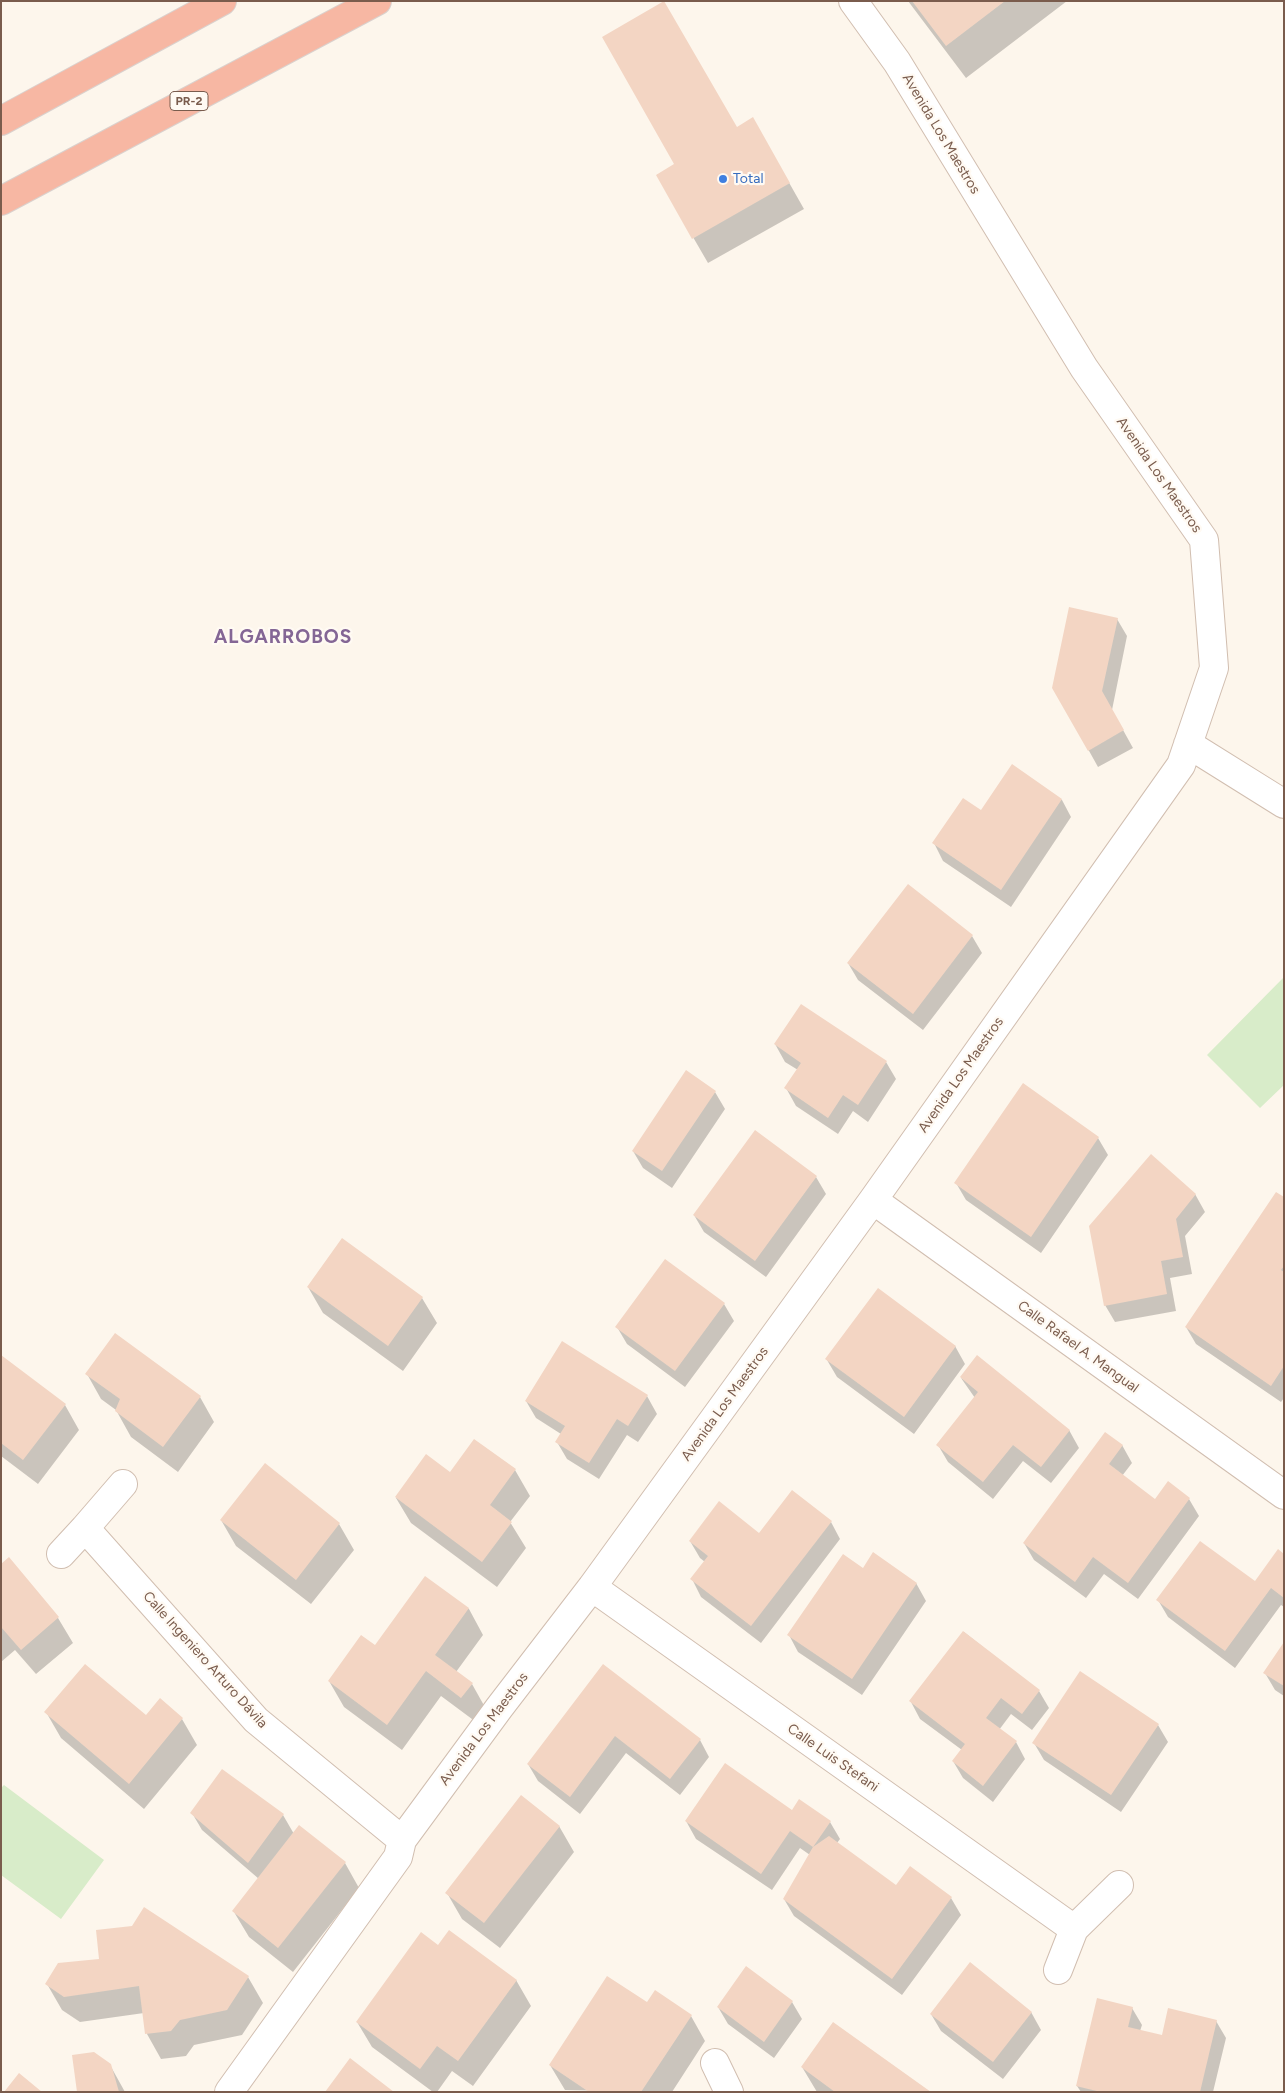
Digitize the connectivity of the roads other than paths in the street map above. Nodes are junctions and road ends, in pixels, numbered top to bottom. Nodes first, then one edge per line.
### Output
1 (222, 1) edge
2 (377, 1) edge
3 (853, 1) edge
4 (1, 120) edge
5 (1, 201) edge
6 (1188, 744) junction
7 (1284, 804) edge
8 (873, 1200) junction
9 (123, 1484) dead end
10 (1284, 1494) edge
11 (86, 1528) junction
12 (61, 1554) dead end
13 (592, 1587) junction
14 (402, 1840) junction
15 (1119, 1885) dead end
16 (1074, 1929) junction
17 (1058, 1970) dead end
18 (715, 2063) dead end
19 (229, 2092) edge
20 (729, 2092) edge

1 - 4 highway
2 - 5 highway, PR-2
3 - 6 street, Avenida Los Maestros
6 - 7 street
6 - 8 street, Avenida Los Maestros
8 - 10 street, Calle Rafael A. Mangual
8 - 13 street, Avenida Los Maestros
9 - 11 street
11 - 12 street
11 - 14 street, Calle Ingeniero Arturo Dávila
13 - 14 street, Avenida Los Maestros
13 - 16 street, Calle Luis Stefani
14 - 19 street, Avenida Los Maestros
15 - 16 street
16 - 17 street
18 - 20 street

